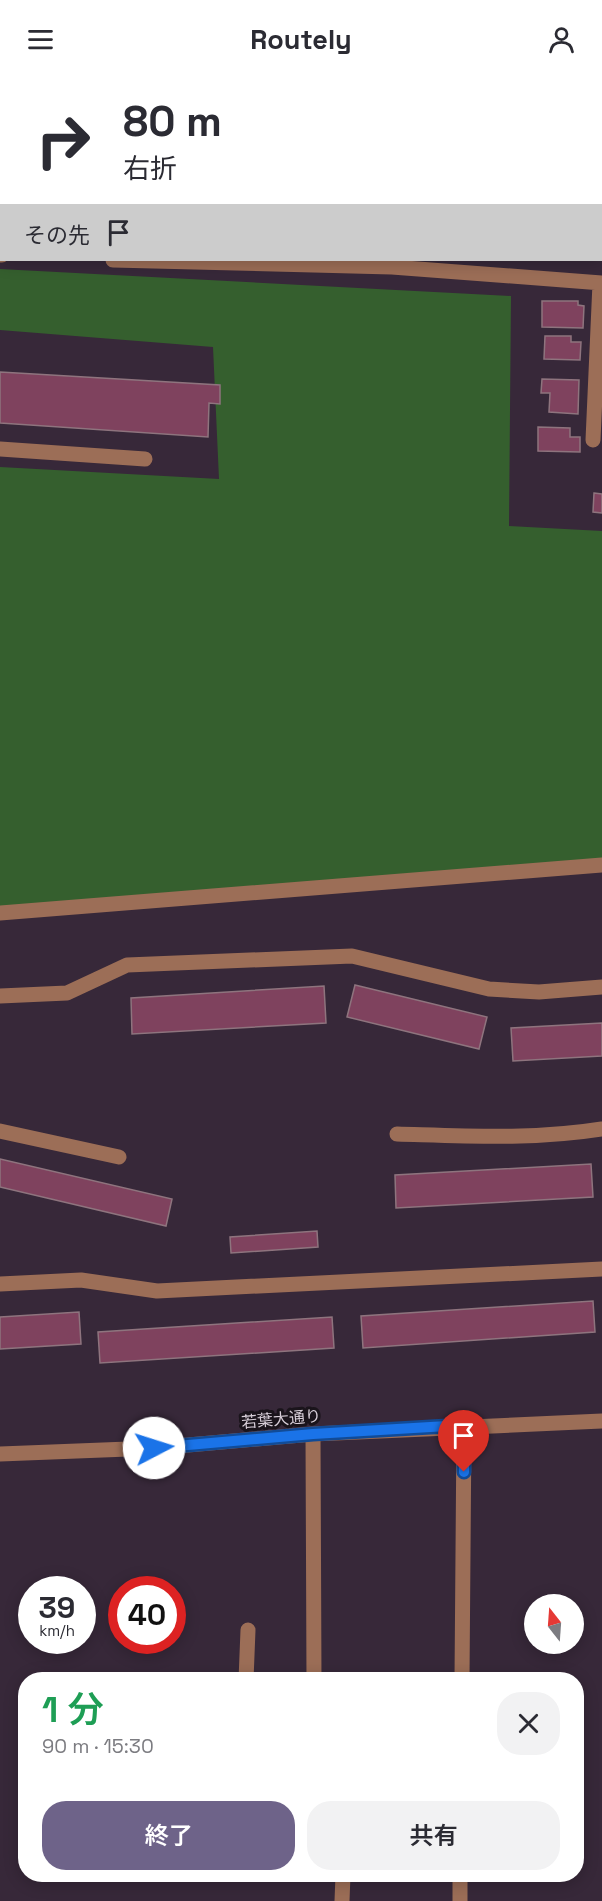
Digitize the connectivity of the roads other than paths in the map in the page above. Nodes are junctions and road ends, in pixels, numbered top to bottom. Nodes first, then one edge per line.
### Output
1 (153, 261) edge
2 (601, 283) edge
3 (593, 440) dead end
4 (0, 448) edge
5 (145, 459) dead end
6 (602, 865) edge
7 (0, 913) edge
8 (602, 987) edge
9 (0, 996) edge
10 (602, 1129) edge
11 (0, 1131) edge
12 (397, 1134) dead end
13 (119, 1157) dead end
14 (602, 1269) edge
15 (0, 1284) edge
16 (602, 1420) edge
17 (464, 1425) junction
18 (313, 1434) junction
19 (0, 1454) edge
20 (248, 1630) dead end
21 (246, 1672) edge
22 (314, 1672) edge
23 (462, 1672) edge
24 (343, 1882) edge
25 (460, 1882) edge
26 (342, 1901) edge
27 (460, 1901) edge

1 - 2 street
2 - 3 street
4 - 5 street
6 - 7 street
8 - 9 street
10 - 12 street
11 - 13 street
14 - 15 street
16 - 17 street, 若葉大通り
17 - 18 street, 若葉大通り
17 - 23 street
18 - 19 street, 若葉大通り
18 - 22 street
20 - 21 street
24 - 26 street
25 - 27 street

